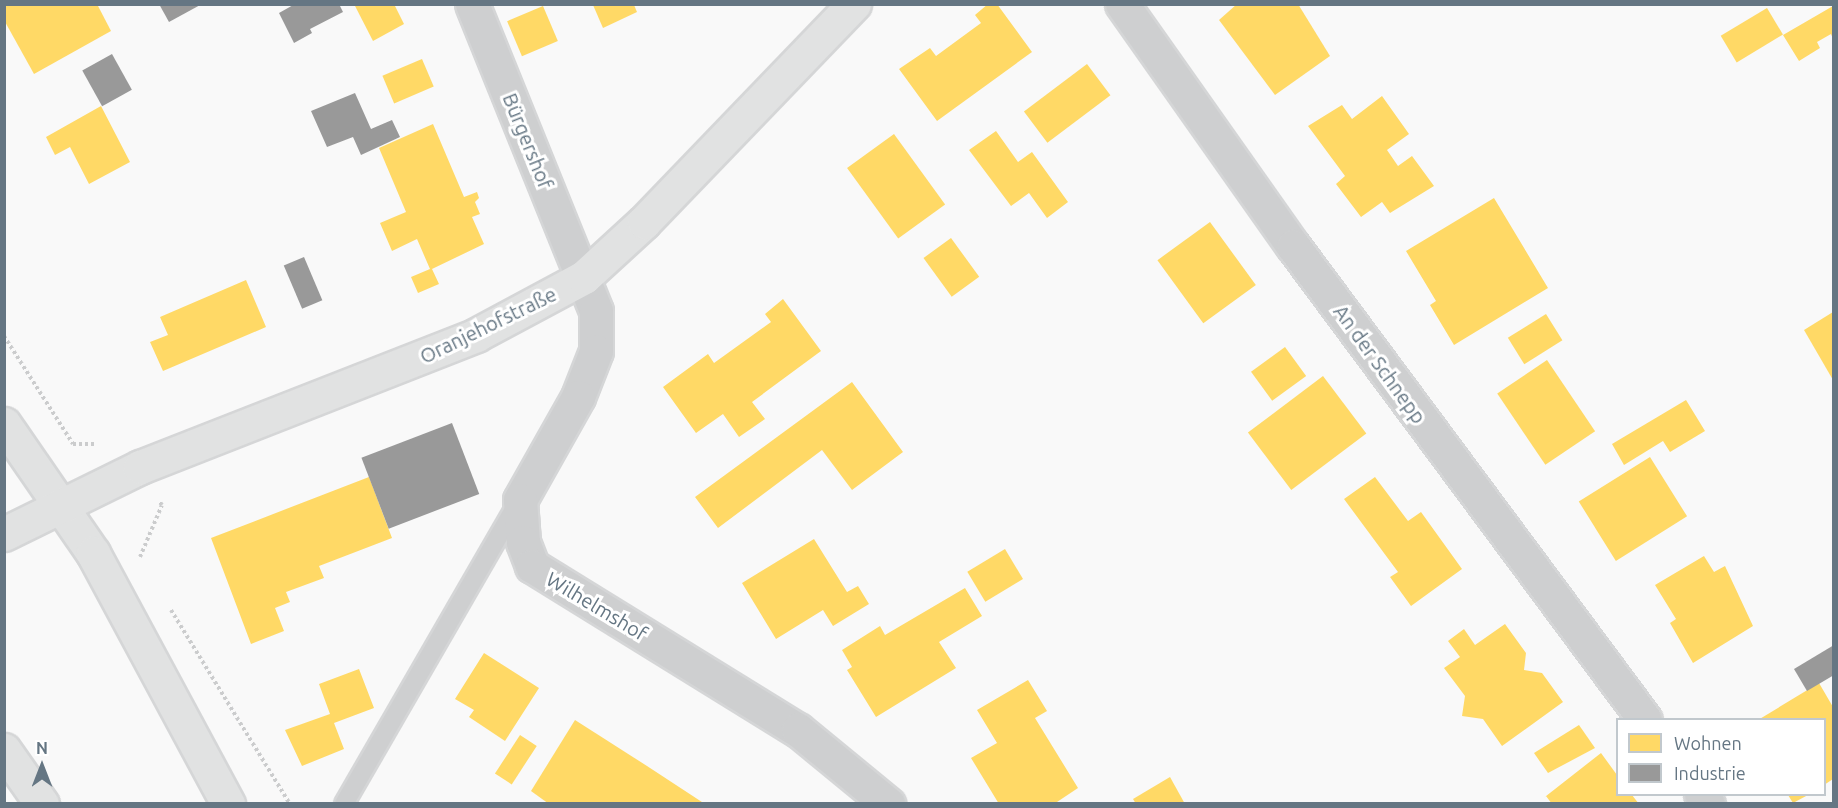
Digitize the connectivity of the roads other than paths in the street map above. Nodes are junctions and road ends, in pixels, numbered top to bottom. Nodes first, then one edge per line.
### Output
1 (472, 4) edge
2 (854, 4) edge
3 (1122, 4) edge
4 (584, 278) junction
5 (4, 424) edge
6 (520, 500) junction
7 (60, 506) junction
8 (4, 534) edge
9 (1644, 718) edge
10 (4, 750) edge
11 (42, 804) edge
12 (228, 804) edge
13 (344, 804) edge
14 (888, 804) edge

1 - 4 street, Bürgershof
2 - 4 street, Oranjehofstraße
3 - 9 street, An der Schnepp
4 - 6 street
4 - 7 street, Oranjehofstraße
5 - 7 street
6 - 13 lane
6 - 14 street, Wilhelmshof
7 - 8 street, Oranjehofstraße
7 - 12 street
10 - 11 street

